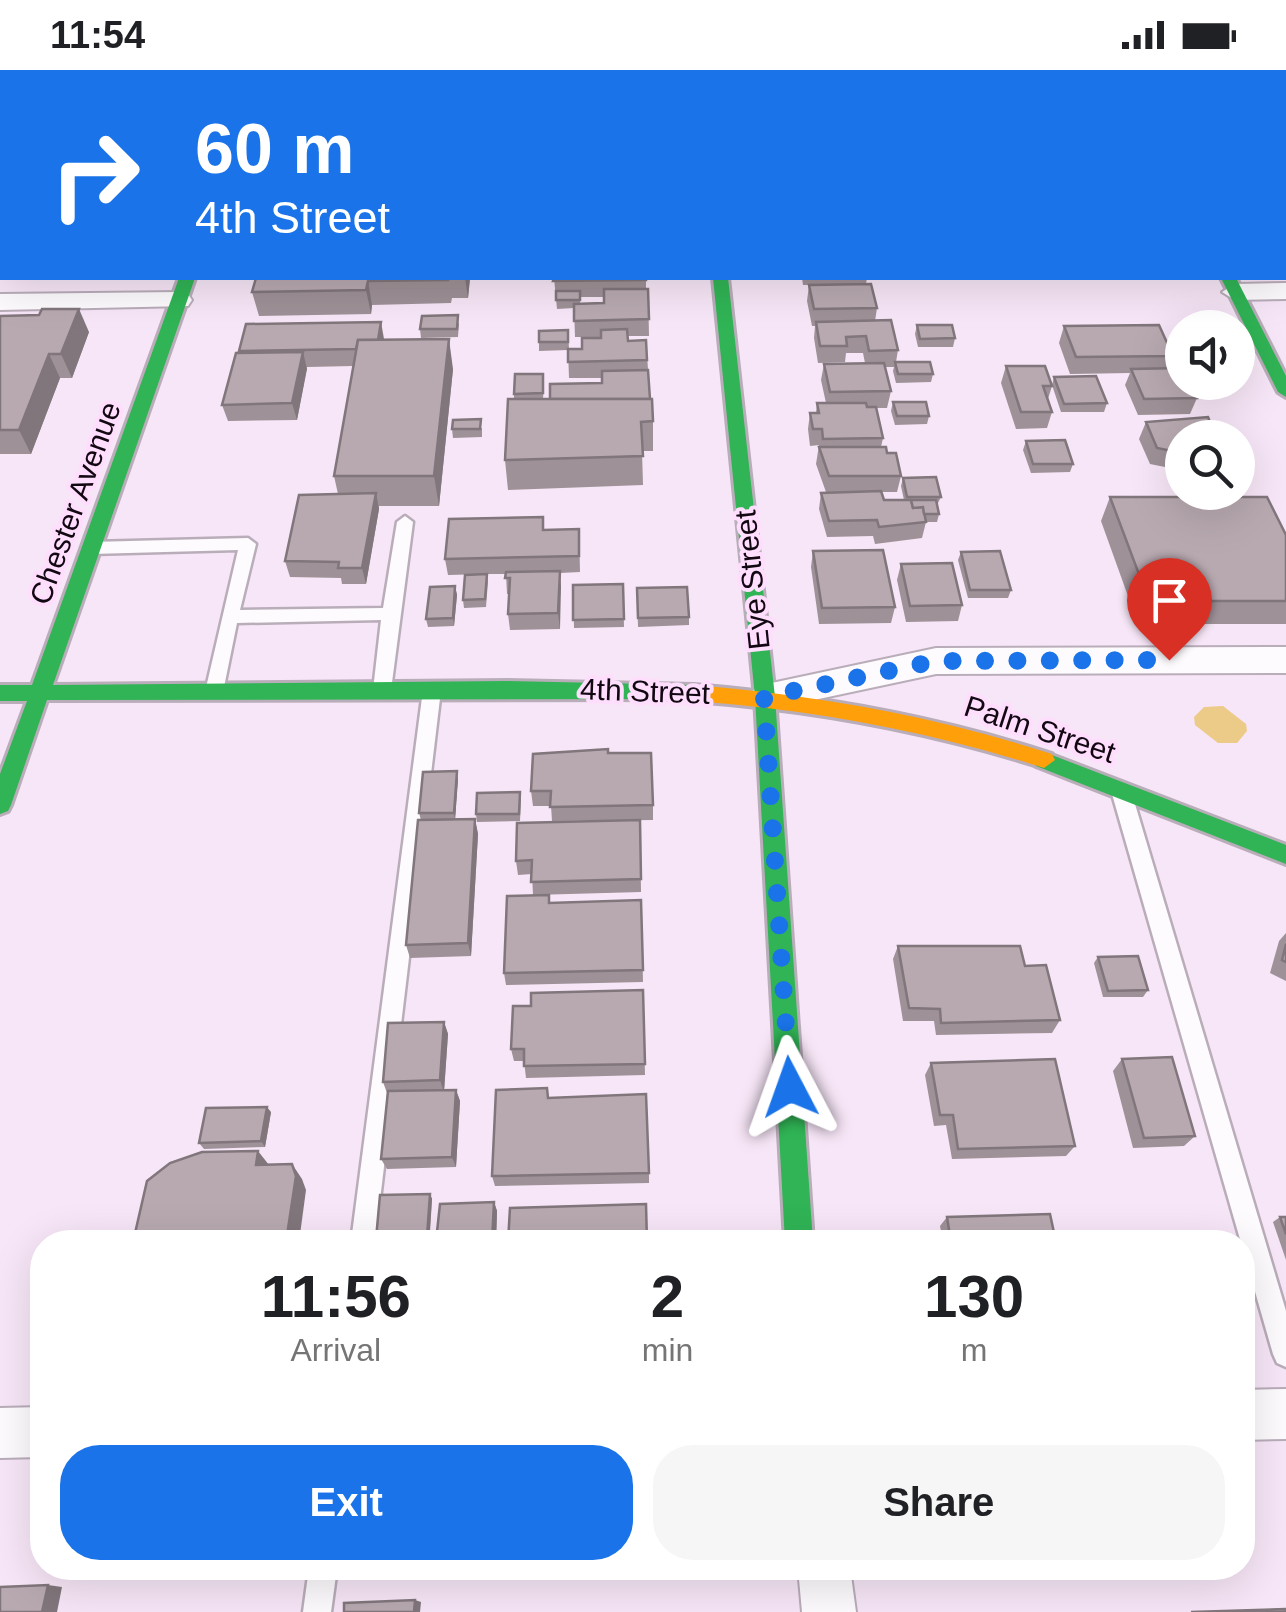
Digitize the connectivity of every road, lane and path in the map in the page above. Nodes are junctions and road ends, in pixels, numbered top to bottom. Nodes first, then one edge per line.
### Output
1 (720, 280) edge
2 (1232, 285) edge
3 (183, 289) edge
4 (1286, 292) edge
5 (0, 302) edge
6 (1286, 392) edge
7 (405, 522) dead end
8 (91, 548) junction
9 (391, 614) junction
10 (230, 618) junction
11 (1286, 660) edge
12 (382, 690) junction
13 (432, 690) junction
14 (40, 692) junction
15 (214, 692) junction
16 (0, 693) edge
17 (764, 697) junction
18 (1120, 786) junction
19 (0, 804) edge
20 (1286, 855) edge
21 (364, 1230) edge
22 (799, 1230) edge
23 (1250, 1230) edge
24 (1255, 1248) edge
25 (1286, 1354) edge
26 (1286, 1414) edge
27 (1255, 1415) edge
28 (0, 1432) edge
29 (30, 1432) edge
30 (321, 1580) edge
31 (825, 1580) edge
32 (317, 1612) edge
33 (828, 1612) edge

1 - 17 street, Eye Street
2 - 4 street
2 - 6 street
3 - 5 street
3 - 8 street, Chester Avenue
7 - 9 lane
8 - 10 lane
8 - 14 street, Chester Avenue
9 - 10 lane
9 - 12 lane
10 - 15 lane
11 - 17 street, 4th Street
12 - 13 street, 4th Street
12 - 15 street, 4th Street
13 - 17 street, 4th Street
13 - 21 lane
14 - 15 street, 4th Street
14 - 16 street, 4th Street
14 - 19 street, Chester Avenue
17 - 18 street, Palm Street
17 - 22 street, Eye Street
18 - 20 street, Palm Street
18 - 23 lane
24 - 25 lane
26 - 27 street
28 - 29 street
30 - 32 lane
31 - 33 street

